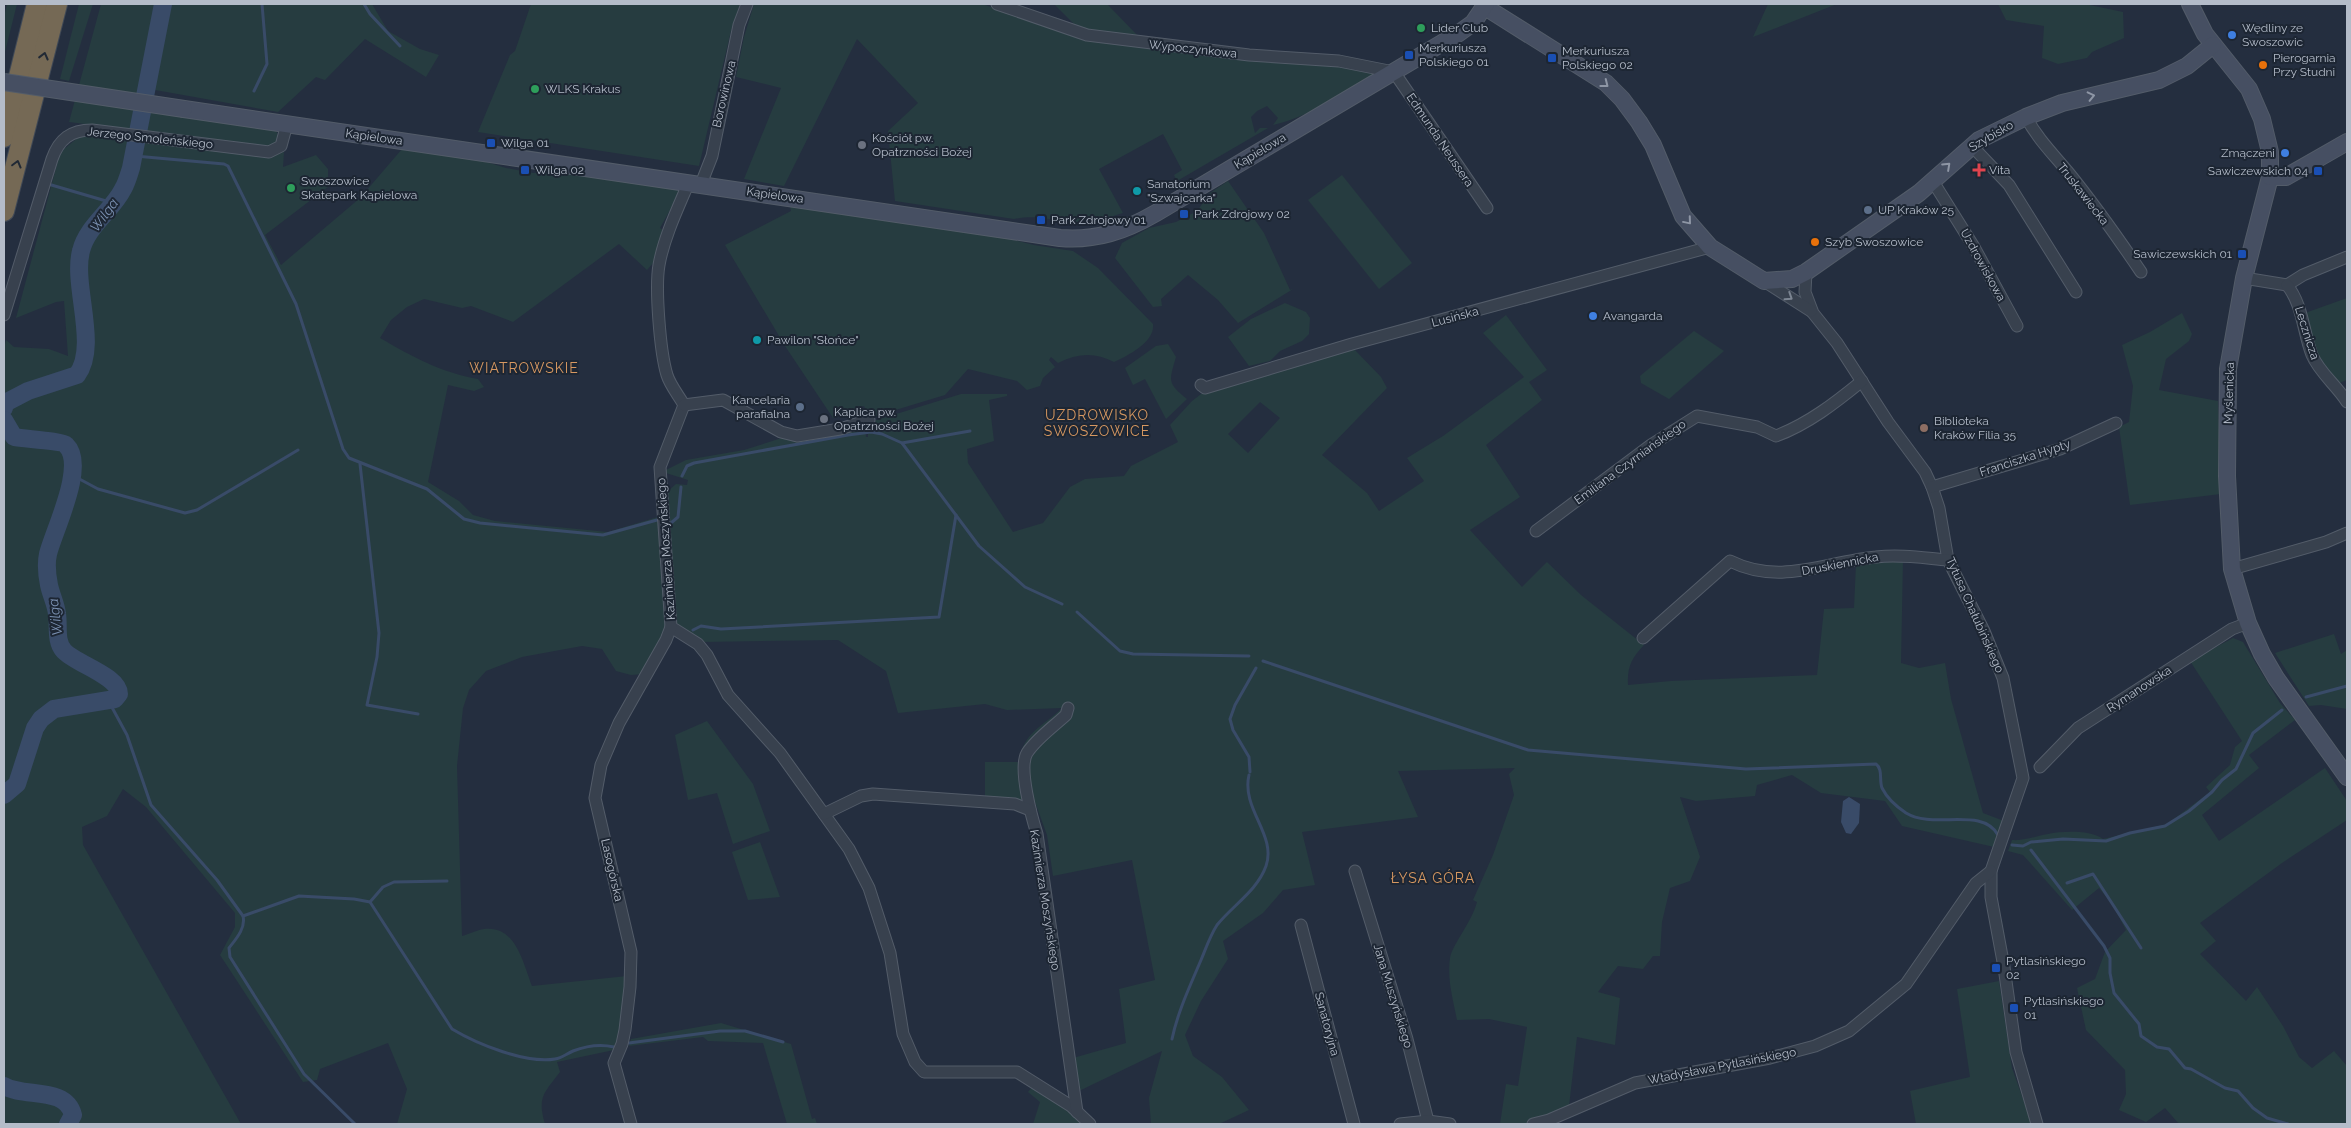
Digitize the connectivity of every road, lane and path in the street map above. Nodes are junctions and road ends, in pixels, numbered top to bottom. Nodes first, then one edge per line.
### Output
1 (37, 4) edge
2 (57, 4) edge
3 (747, 4) edge
4 (996, 4) edge
5 (2191, 4) edge
6 (1486, 5) edge
7 (2213, 45) junction
8 (1394, 72) junction
9 (4, 82) edge
10 (2026, 117) junction
11 (287, 124) junction
12 (4, 137) edge
13 (2347, 142) edge
14 (1971, 144) junction
15 (2270, 171) junction
16 (1932, 180) junction
17 (695, 183) junction
18 (1487, 208) dead end
19 (4, 211) edge
20 (1710, 247) junction
21 (2347, 257) edge
22 (1806, 272) junction
23 (2140, 272) dead end
24 (2244, 278) junction
25 (1764, 281) junction
26 (2287, 285) junction
27 (2076, 292) dead end
28 (1813, 313) junction
29 (4, 315) edge
30 (2017, 326) dead end
31 (1862, 381) junction
32 (1201, 385) dead end
33 (2347, 402) edge
34 (684, 405) junction
35 (869, 420) dead end
36 (2116, 423) dead end
37 (1932, 487) junction
38 (1536, 531) dead end
39 (2347, 533) edge
40 (1948, 560) junction
41 (2232, 568) junction
42 (2248, 623) junction
43 (671, 627) junction
44 (1643, 638) dead end
45 (1068, 708) dead end
46 (2040, 767) dead end
47 (2347, 777) edge
48 (1030, 810) junction
49 (824, 814) junction
50 (1355, 870) dead end
51 (1990, 871) junction
52 (1301, 924) dead end
53 (1077, 1112) junction
54 (1428, 1121) junction
55 (631, 1124) edge
56 (1090, 1124) edge
57 (1354, 1124) edge
58 (1400, 1124) edge
59 (1450, 1124) edge
60 (1533, 1124) edge
61 (2037, 1124) edge

1 - 12 highway
19 -> 2 highway
3 - 17 street, Borowinowa
4 - 8 street, Wypoczynkowa
5 - 7 street, Myślenicka
6 - 8 street, Kąpielowa
6 -> 20 street, Tytusa Chałubińskiego
10 -> 7 street, Szybisko
7 - 15 street, Myślenicka
8 - 17 street, Kąpielowa
8 - 18 street, Edmunda Neussera
9 - 11 street, Kąpielowa, bridge
10 - 14 street, Szybisko
10 - 23 street, Truskawiecka
11 - 17 street, Kąpielowa
11 - 29 street, Jerzego Smoleńskiego
13 - 15 street
16 -> 14 street, Szybisko
14 - 27 street
15 - 24 street, Myślenicka
16 - 22 street, Szybisko
16 - 30 street, Uzdrowiskowa
17 - 34 street
20 - 25 street, Tytusa Chałubińskiego
20 - 32 street, Lusińska
21 - 26 street
22 - 25 street, Szybisko
22 - 28 street, Tytusa Chałubińskiego
24 - 26 street
24 - 41 street, Myślenicka
25 -> 28 street, Tytusa Chałubińskiego
26 - 33 street, Lecznicza
28 - 31 street, Tytusa Chałubińskiego
31 - 37 street, Tytusa Chałubińskiego
31 - 38 street, Emiliana Czyrniańskiego
34 - 35 street
34 - 43 street, Kazimierza Moszyńskiego
36 - 37 street, Franciszka Hypty
37 - 40 street, Tytusa Chałubińskiego
39 - 41 street
40 - 44 street, Druskiennicka
40 - 51 street, Tytusa Chałubińskiego
41 - 42 street, Myślenicka
42 - 46 street, Rymanowska
42 - 47 street, Myślenicka
43 - 49 street, Kazimierza Moszyńskiego
43 - 55 street, Lasogórska
45 - 48 street, Kazimierza Moszyńskiego
48 - 49 street
48 - 53 street, Kazimierza Moszyńskiego
49 - 53 street, Kazimierza Moszyńskiego
50 - 54 street, Jana Muszyńskiego
51 - 60 street, Władysława Pytlasińskiego
51 - 61 street, Tytusa Chałubińskiego
52 - 57 street, Sanatoryjna
53 - 56 street, Kazimierza Moszyńskiego
54 - 58 street
54 - 59 street

